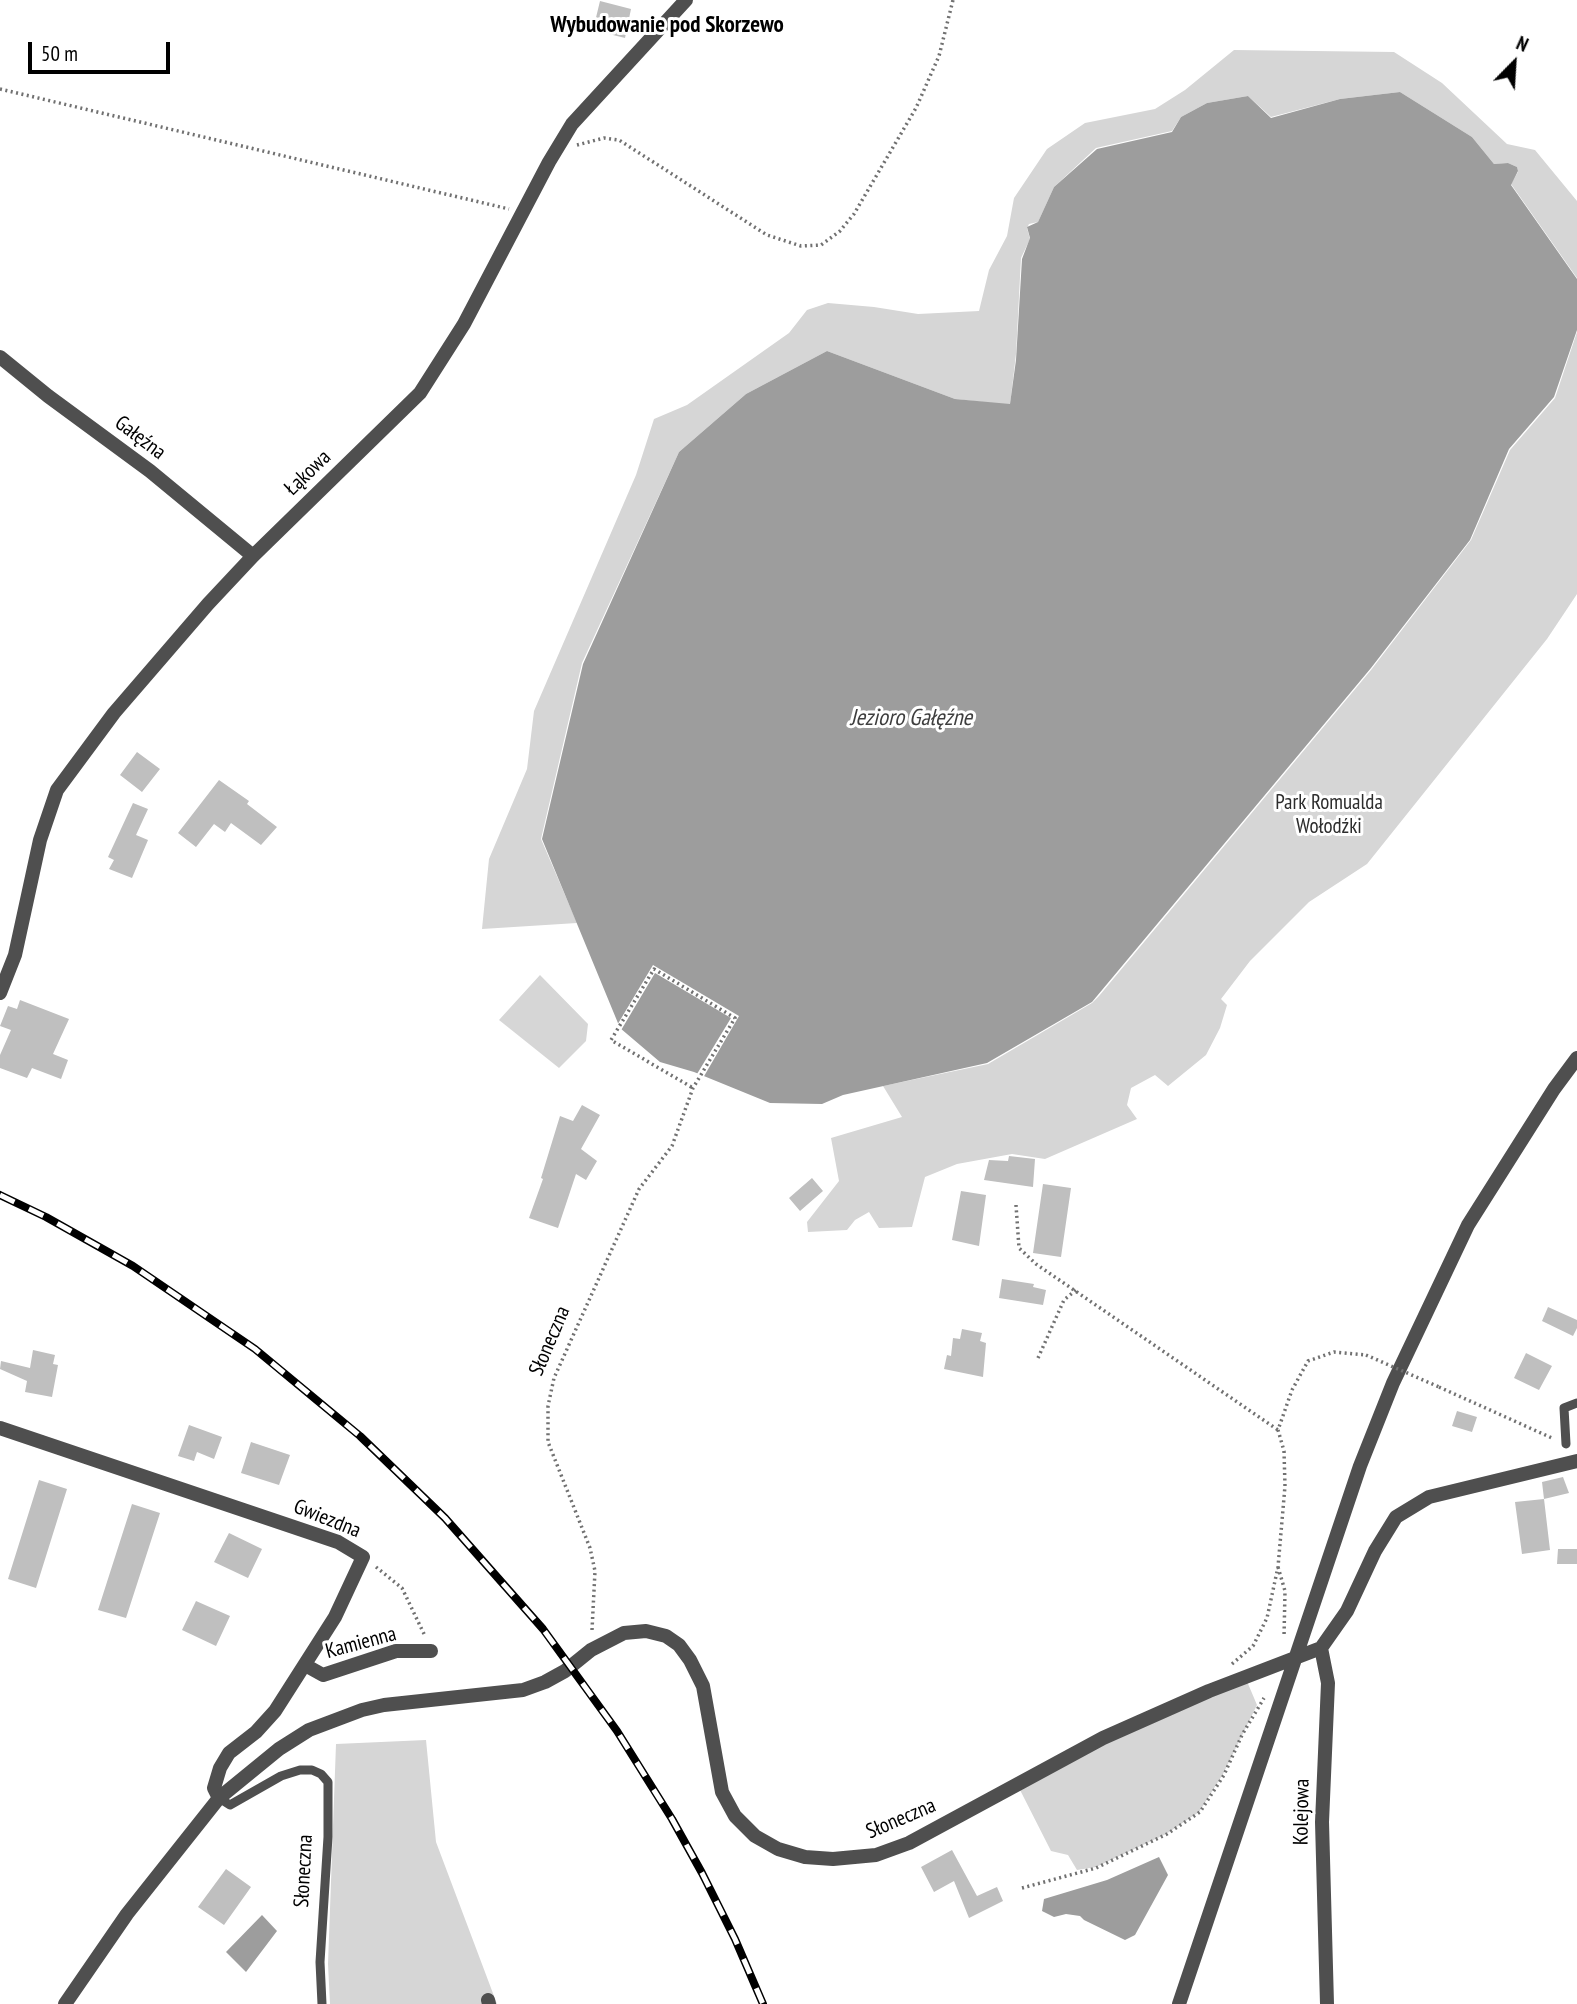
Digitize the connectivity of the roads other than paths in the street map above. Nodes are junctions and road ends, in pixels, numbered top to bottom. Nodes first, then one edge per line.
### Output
1 (685, 0) edge
2 (0, 357) edge
3 (253, 556) junction
4 (0, 993) edge
5 (1577, 1058) edge
6 (1577, 1403) edge
7 (0, 1428) edge
8 (1566, 1444) road end
9 (1577, 1461) edge
10 (1321, 1648) junction
11 (431, 1651) road end
12 (1297, 1657) junction
13 (305, 1665) junction
14 (219, 1798) junction
15 (65, 2004) edge
16 (322, 2004) edge
17 (1179, 2004) edge
18 (1327, 2004) edge

1 - 3 street, Łąkowa
2 - 3 street, Gałęźna
3 - 4 street, Łąkowa
5 - 12 street
6 - 8 lane
7 - 13 street, Gwiezdna
9 - 10 street
10 - 12 street
10 - 18 street, Kolejowa
11 - 13 street, Kamienna
12 - 14 street, Słoneczna
12 - 17 street
13 - 14 street, Gwiezdna
14 - 15 street, Słoneczna
14 - 16 lane, Słoneczna

